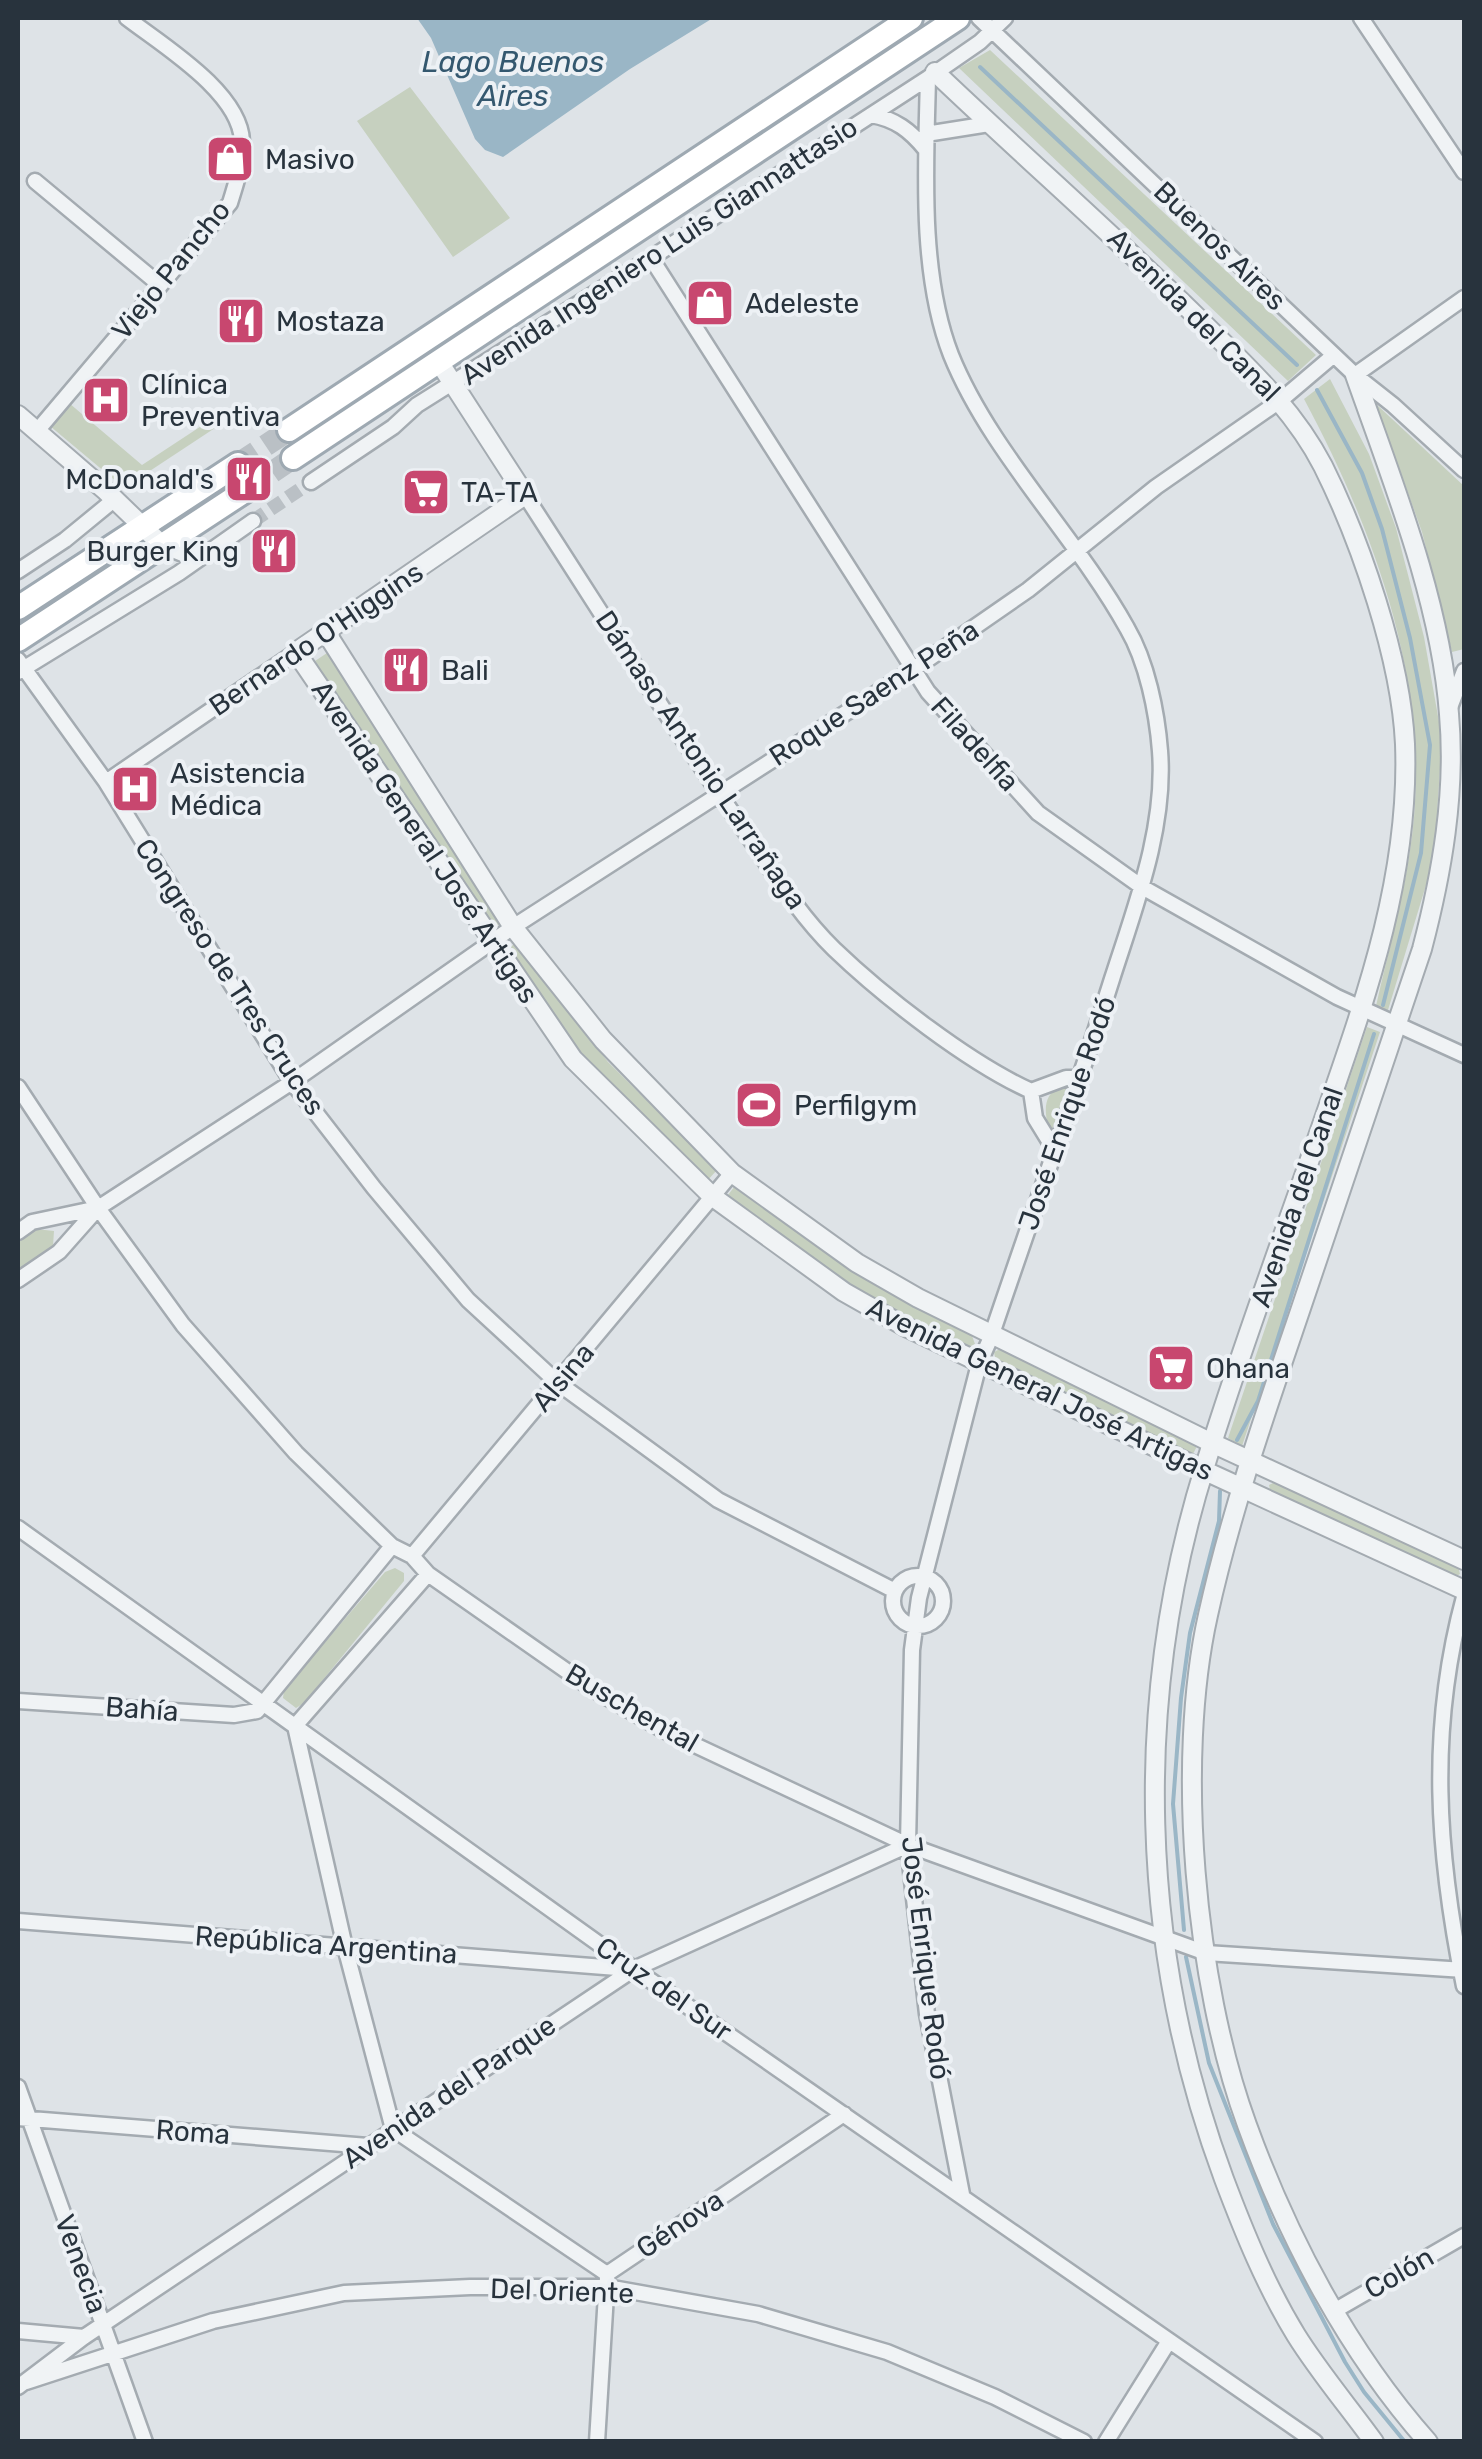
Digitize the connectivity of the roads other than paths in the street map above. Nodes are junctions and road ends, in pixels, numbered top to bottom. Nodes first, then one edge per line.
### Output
1 (127, 18) edge
2 (911, 18) edge
3 (958, 18) edge
4 (979, 18) edge
5 (1005, 18) edge
6 (1360, 18) edge
7 (993, 28) junction
8 (931, 75) junction
9 (871, 114) junction
10 (989, 124) junction
11 (926, 142) junction
12 (1464, 172) edge
13 (35, 181) dead end
14 (651, 258) junction
15 (160, 285) junction
16 (1464, 298) edge
17 (1334, 355) junction
18 (439, 362) junction
19 (1355, 374) junction
20 (453, 384) junction
21 (1281, 400) junction
22 (18, 414) edge
23 (37, 430) junction
24 (289, 430) tunnel mouth
25 (293, 458) tunnel mouth
26 (238, 464) tunnel mouth
27 (1464, 470) edge
28 (311, 482) tunnel mouth
29 (245, 491) tunnel mouth
30 (525, 496) junction
31 (115, 499) junction
32 (253, 521) tunnel mouth
33 (143, 525) junction
34 (229, 538) junction
35 (162, 546) junction
36 (1076, 550) junction
37 (18, 571) edge
38 (18, 608) edge
39 (327, 634) junction
40 (18, 640) edge
41 (296, 652) junction
42 (20, 667) edge
43 (914, 669) junction
44 (1464, 670) edge
45 (1449, 710) junction
46 (106, 782) junction
47 (720, 794) junction
48 (1142, 887) junction
49 (513, 927) junction
50 (493, 942) junction
51 (1361, 1011) junction
52 (1396, 1026) junction
53 (1464, 1055) edge
54 (1081, 1078) junction
55 (292, 1082) junction
56 (18, 1087) edge
57 (1031, 1091) junction
58 (1054, 1149) junction
59 (732, 1173) junction
60 (713, 1197) junction
61 (98, 1208) junction
62 (25, 1221) edge
63 (18, 1232) edge
64 (18, 1280) edge
65 (991, 1337) junction
66 (979, 1364) junction
67 (558, 1383) junction
68 (1212, 1443) junction
69 (1250, 1460) junction
70 (1203, 1470) junction
71 (1241, 1487) junction
72 (18, 1528) edge
73 (392, 1546) junction
74 (412, 1556) junction
75 (1464, 1560) edge
76 (428, 1574) junction
77 (925, 1576) junction
78 (895, 1591) junction
79 (1464, 1594) edge
80 (916, 1625) junction
81 (18, 1702) edge
82 (264, 1704) junction
83 (295, 1726) junction
84 (908, 1845) junction
85 (18, 1921) edge
86 (1162, 1935) junction
87 (345, 1948) junction
88 (1206, 1953) junction
89 (634, 1969) junction
90 (1463, 1969) edge
91 (1464, 1986) edge
92 (18, 2087) edge
93 (844, 2114) junction
94 (23, 2118) edge
95 (393, 2129) junction
96 (368, 2146) junction
97 (962, 2194) junction
98 (1464, 2236) edge
99 (607, 2280) junction
100 (1334, 2311) junction
101 (103, 2324) junction
102 (18, 2331) edge
103 (84, 2337) junction
104 (1169, 2341) junction
105 (114, 2352) junction
106 (22, 2384) edge
107 (146, 2442) edge
108 (596, 2442) edge
109 (1084, 2442) edge
110 (1106, 2442) edge
111 (1315, 2442) edge
112 (1374, 2442) edge
113 (1428, 2442) edge

1 - 15 street, Viejo Pancho
2 - 24 main road, Avenida Ingeniero Luis Giannattasio
3 - 18 main road, Avenida Ingeniero Luis Giannattasio
4 - 7 street, Buenos Aires
5 - 7 street, Avenida Ingeniero Luis Giannattasio
6 - 12 street
7 - 8 street, Avenida Ingeniero Luis Giannattasio
7 - 17 street, Buenos Aires
8 - 9 street, Avenida Ingeniero Luis Giannattasio
8 - 10 street, Avenida del Canal
8 - 11 street, José Enrique Rodó
9 - 11 street
9 - 14 street, Avenida Ingeniero Luis Giannattasio
10 - 11 street
10 - 21 street, Avenida del Canal
11 - 36 street, José Enrique Rodó
13 - 15 street
14 - 20 street, Avenida Ingeniero Luis Giannattasio
14 - 43 street, Filadelfia
15 - 23 street, Viejo Pancho
16 - 19 street
17 - 19 street, Buenos Aires
17 - 21 street, Roque Saenz Peña
18 - 20 street, Dámaso Antonio Larrañaga
18 - 25 main road, Avenida Ingeniero Luis Giannattasio
19 - 27 street, Buenos Aires
19 - 45 street, Avenida del Canal
20 - 28 street, Avenida Ingeniero Luis Giannattasio
20 - 30 street, Dámaso Antonio Larrañaga
21 - 36 street, Roque Saenz Peña
21 - 51 street, Avenida del Canal
22 - 23 street
23 - 31 street
26 - 33 main road
29 - 35 main road
30 - 39 street, Bernardo O'Higgins
30 - 47 street, Dámaso Antonio Larrañaga
31 - 33 street
31 - 37 street
32 - 34 street
33 - 35 street
33 - 38 main road
34 - 35 street
34 - 42 street
35 - 40 main road
36 - 43 street, Roque Saenz Peña
36 - 48 street, José Enrique Rodó
39 - 41 street, Bernardo O'Higgins
39 - 49 street, Avenida General José Artigas
41 - 46 street, Bernardo O'Higgins
41 - 50 street, Avenida General José Artigas
42 - 46 street, Congreso de Tres Cruces
43 - 47 street, Roque Saenz Peña
43 - 48 street, Filadelfia
44 - 45 street
45 - 52 street, Avenida del Canal
46 - 55 street, Congreso de Tres Cruces
47 - 49 street, Roque Saenz Peña
47 - 57 street, Dámaso Antonio Larrañaga
48 - 51 street, Filadelfia
48 - 54 street, José Enrique Rodó
49 - 50 street, Roque Saenz Peña
49 - 59 street, Avenida General José Artigas
50 - 55 street, Roque Saenz Peña
50 - 60 street, Avenida General José Artigas
51 - 52 street, Filadelfia
51 - 68 street, Avenida del Canal
52 - 53 street, Filadelfia
52 - 69 street, Avenida del Canal
54 - 57 street
54 - 58 street, José Enrique Rodó
55 - 61 street, Roque Saenz Peña
55 - 67 street, Congreso de Tres Cruces
56 - 61 street, Buschental
57 - 58 street
58 - 65 street, José Enrique Rodó
59 - 60 street, Alsina
59 - 65 street, Avenida General José Artigas
60 - 66 street, Avenida General José Artigas
60 - 67 street, Alsina
61 - 62 street, Roque Saenz Peña
61 - 64 street, Roque Saenz Peña
61 - 73 street, Buschental
62 - 63 street, Roque Saenz Peña
65 - 66 street, José Enrique Rodó
65 - 68 street, Avenida General José Artigas
66 - 70 street, Avenida General José Artigas
66 - 77 street, José Enrique Rodó
67 - 74 street, Alsina
67 - 78 street, Congreso de Tres Cruces
68 - 69 street, Avenida General José Artigas
68 - 70 street, Avenida del Canal
69 - 71 street, Avenida del Canal
69 - 75 street, Avenida General José Artigas
70 - 71 street, Avenida General José Artigas
70 - 86 street, Avenida del Canal
71 - 79 street, Avenida General José Artigas
71 - 88 street, Avenida del Canal
72 - 82 street, Cruz del Sur
73 - 74 street, Buschental
73 - 82 street
74 - 76 street, Buschental
76 - 83 street
76 - 84 street, Buschental
77 - 78 street
77 - 80 street, José Enrique Rodó
77 - 80 street
78 - 80 street
79 - 90 street
80 - 84 street, José Enrique Rodó
81 - 82 street, Bahía
82 - 83 street, Cruz del Sur
83 - 87 street
83 - 89 street, Cruz del Sur
84 - 86 street, Buschental
84 - 89 street, Avenida del Parque
84 - 97 street, José Enrique Rodó
85 - 87 street, República Argentina
86 - 88 street, Buschental
86 - 112 street, Avenida del Canal
87 - 89 street, República Argentina
87 - 95 street
88 - 90 street, Buschental
88 - 100 street, Avenida del Canal
89 - 93 street, Cruz del Sur
89 - 95 street, Avenida del Parque
90 - 91 street
92 - 94 street, Venecia
93 - 97 street, Cruz del Sur
93 - 99 street, Génova
94 - 96 street, Roma
94 - 101 street, Venecia
95 - 96 street, Avenida del Parque
95 - 99 street
96 - 101 street, Avenida del Parque
97 - 104 street, Cruz del Sur
98 - 100 street, Colón
99 - 105 street, Del Oriente
99 - 108 street
99 - 109 street, Del Oriente
100 - 113 street, Avenida del Canal
101 - 103 street, Avenida del Parque
101 - 105 street, Venecia
102 - 103 street
103 - 106 street, Avenida del Parque
104 - 110 street
104 - 111 street, Cruz del Sur
105 - 106 street, Del Oriente
105 - 107 street, Venecia

